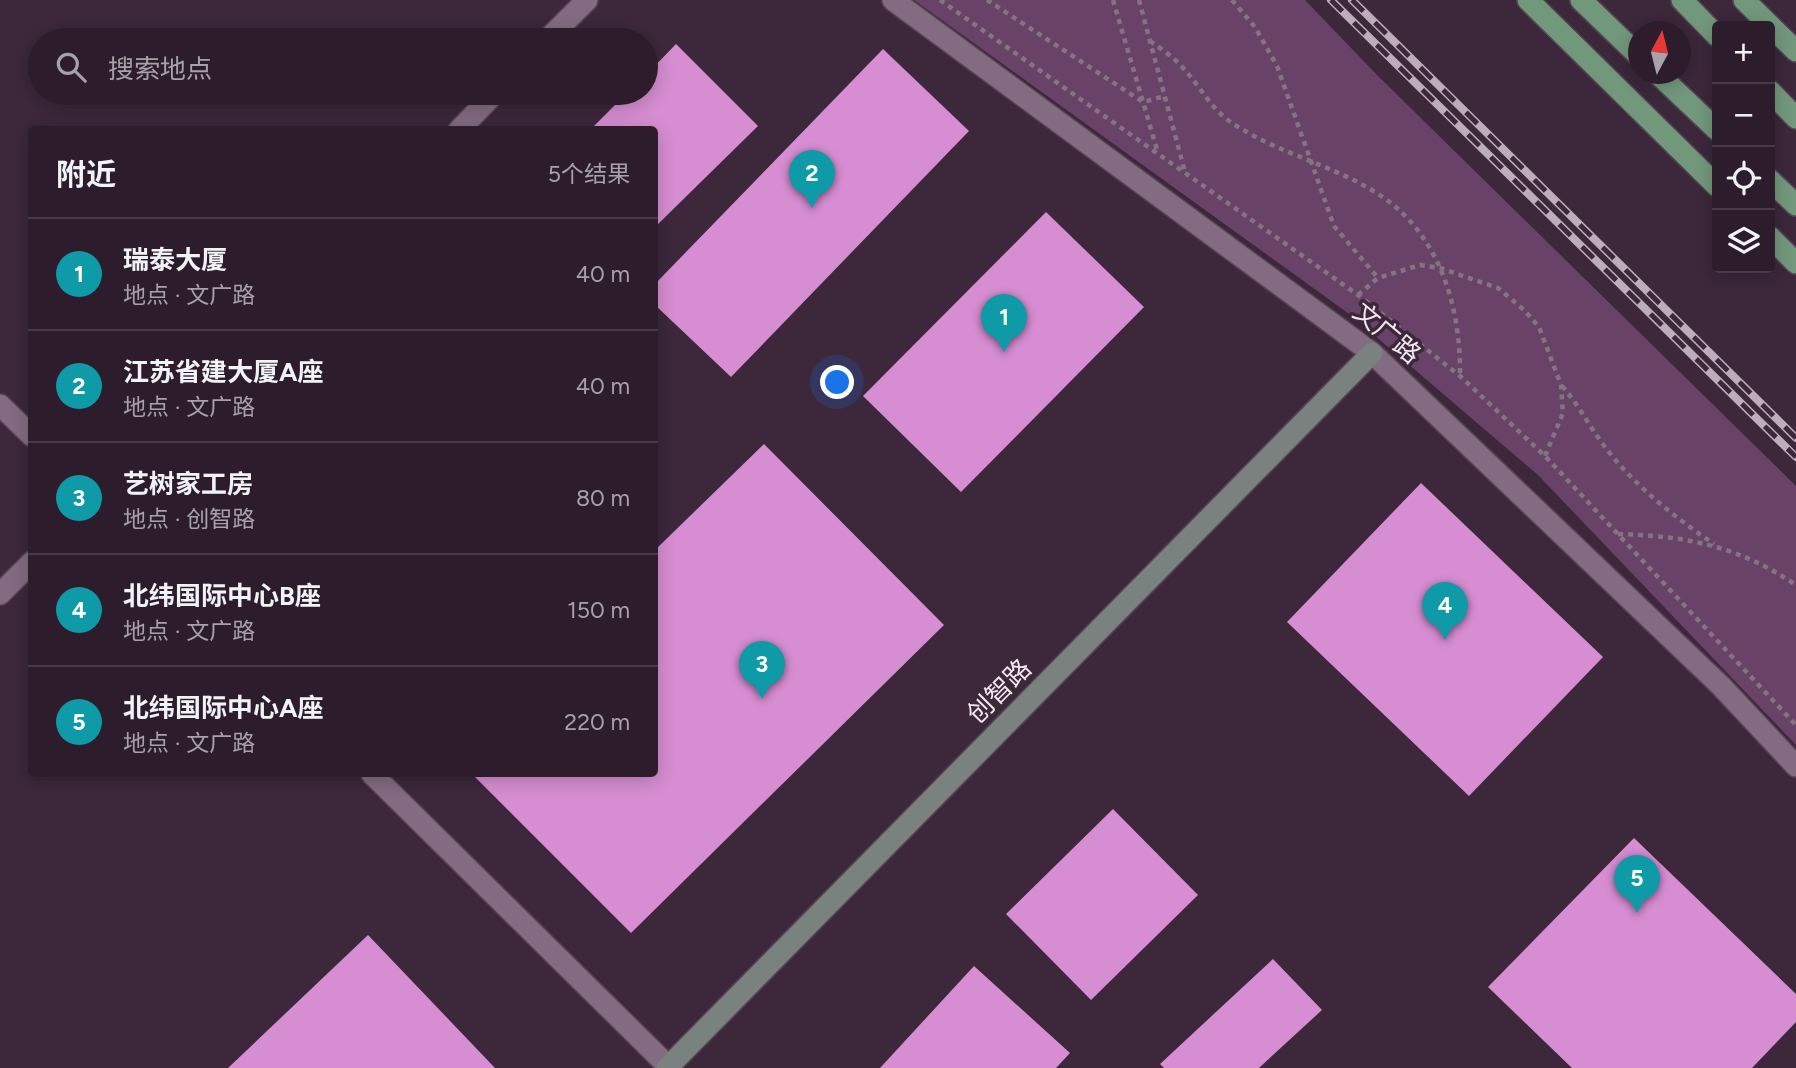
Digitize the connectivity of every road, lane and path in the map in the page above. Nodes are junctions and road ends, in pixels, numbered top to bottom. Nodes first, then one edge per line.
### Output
1 (587, 0) edge
2 (893, 0) edge
3 (987, 0) edge
4 (1113, 0) edge
5 (1139, 0) edge
6 (1232, 0) edge
7 (1528, 0) edge
8 (1581, 0) edge
9 (1682, 0) edge
10 (1744, 0) edge
11 (559, 28) edge
12 (1712, 31) edge
13 (1150, 41) junction
14 (1628, 45) edge
15 (1796, 51) edge
16 (1669, 84) edge
17 (1165, 96) junction
18 (1775, 96) edge
19 (1143, 102) junction
20 (483, 105) edge
21 (1796, 118) edge
22 (1712, 125) edge
23 (463, 126) edge
24 (1158, 153) dead end
25 (1310, 162) junction
26 (1185, 173) dead end
27 (1712, 181) edge
28 (1775, 185) edge
29 (1796, 205) edge
30 (1775, 242) edge
31 (1796, 262) edge
32 (1440, 268) junction
33 (1378, 278) junction
34 (1358, 295) dead end
35 (1372, 353) junction
36 (1460, 376) dead end
37 (1561, 385) junction
38 (0, 405) edge
39 (28, 432) edge
40 (1545, 456) dead end
41 (1618, 534) dead end
42 (1714, 544) junction
43 (28, 566) edge
44 (1796, 585) edge
45 (0, 594) edge
46 (1796, 766) edge
47 (375, 777) edge
48 (668, 1068) edge

1 - 11 street
2 - 35 street, 文广路
3 - 19 path
4 - 19 path
5 - 13 path
6 - 25 path
7 - 27 main road
8 - 14 main road
9 - 12 main road
10 - 15 main road
13 - 17 path
13 - 25 path
16 - 22 main road
17 - 19 path
17 - 26 path
18 - 21 main road
19 - 24 path
20 - 23 street
25 - 32 path
25 - 33 path
28 - 29 main road
30 - 31 main road
32 - 33 path
32 - 36 path
32 - 37 path
33 - 34 path
35 - 46 street, 文广路
35 - 48 street, 创智路
37 - 40 path
37 - 42 path
38 - 39 street
41 - 42 path
42 - 44 path
43 - 45 street
47 - 48 street

